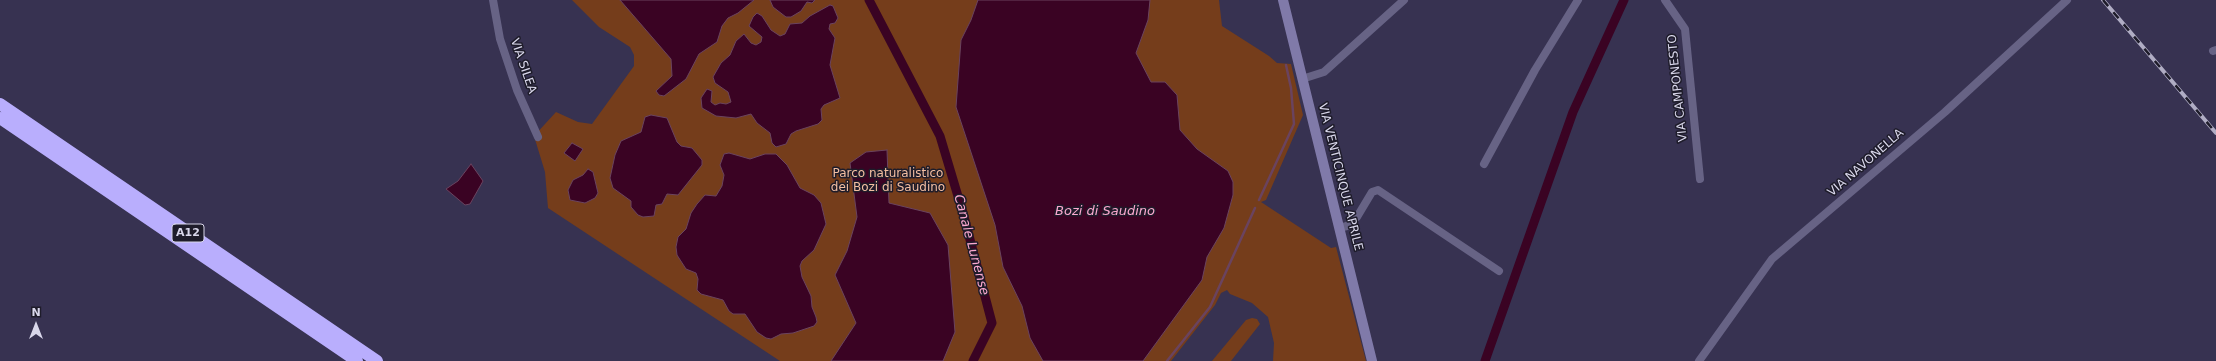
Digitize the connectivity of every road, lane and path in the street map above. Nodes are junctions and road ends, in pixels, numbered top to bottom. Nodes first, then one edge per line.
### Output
1 (493, 0) edge
2 (1283, 0) edge
3 (1404, 0) edge
4 (1578, 0) edge
5 (1665, 0) edge
6 (2068, 0) edge
7 (1302, 79) junction
8 (0, 104) edge
9 (0, 118) edge
10 (538, 137) dead end
11 (1484, 164) dead end
12 (1700, 179) dead end
13 (1339, 228) junction
14 (1499, 271) dead end
15 (357, 361) edge
16 (377, 361) edge
17 (1372, 361) edge
18 (1699, 361) edge

1 - 10 street, VIA SILEA
2 - 7 main road, VIA VENTICINQUE APRILE
3 - 7 street
4 - 11 street
5 - 12 street, VIA CAMPONESTO
6 - 18 street, VIA NAVONELLA
7 - 13 main road, VIA VENTICINQUE APRILE
8 - 16 highway, A12 / A12
9 - 15 highway, A12 / A12
13 - 14 street
13 - 17 main road, VIA VENTICINQUE APRILE

